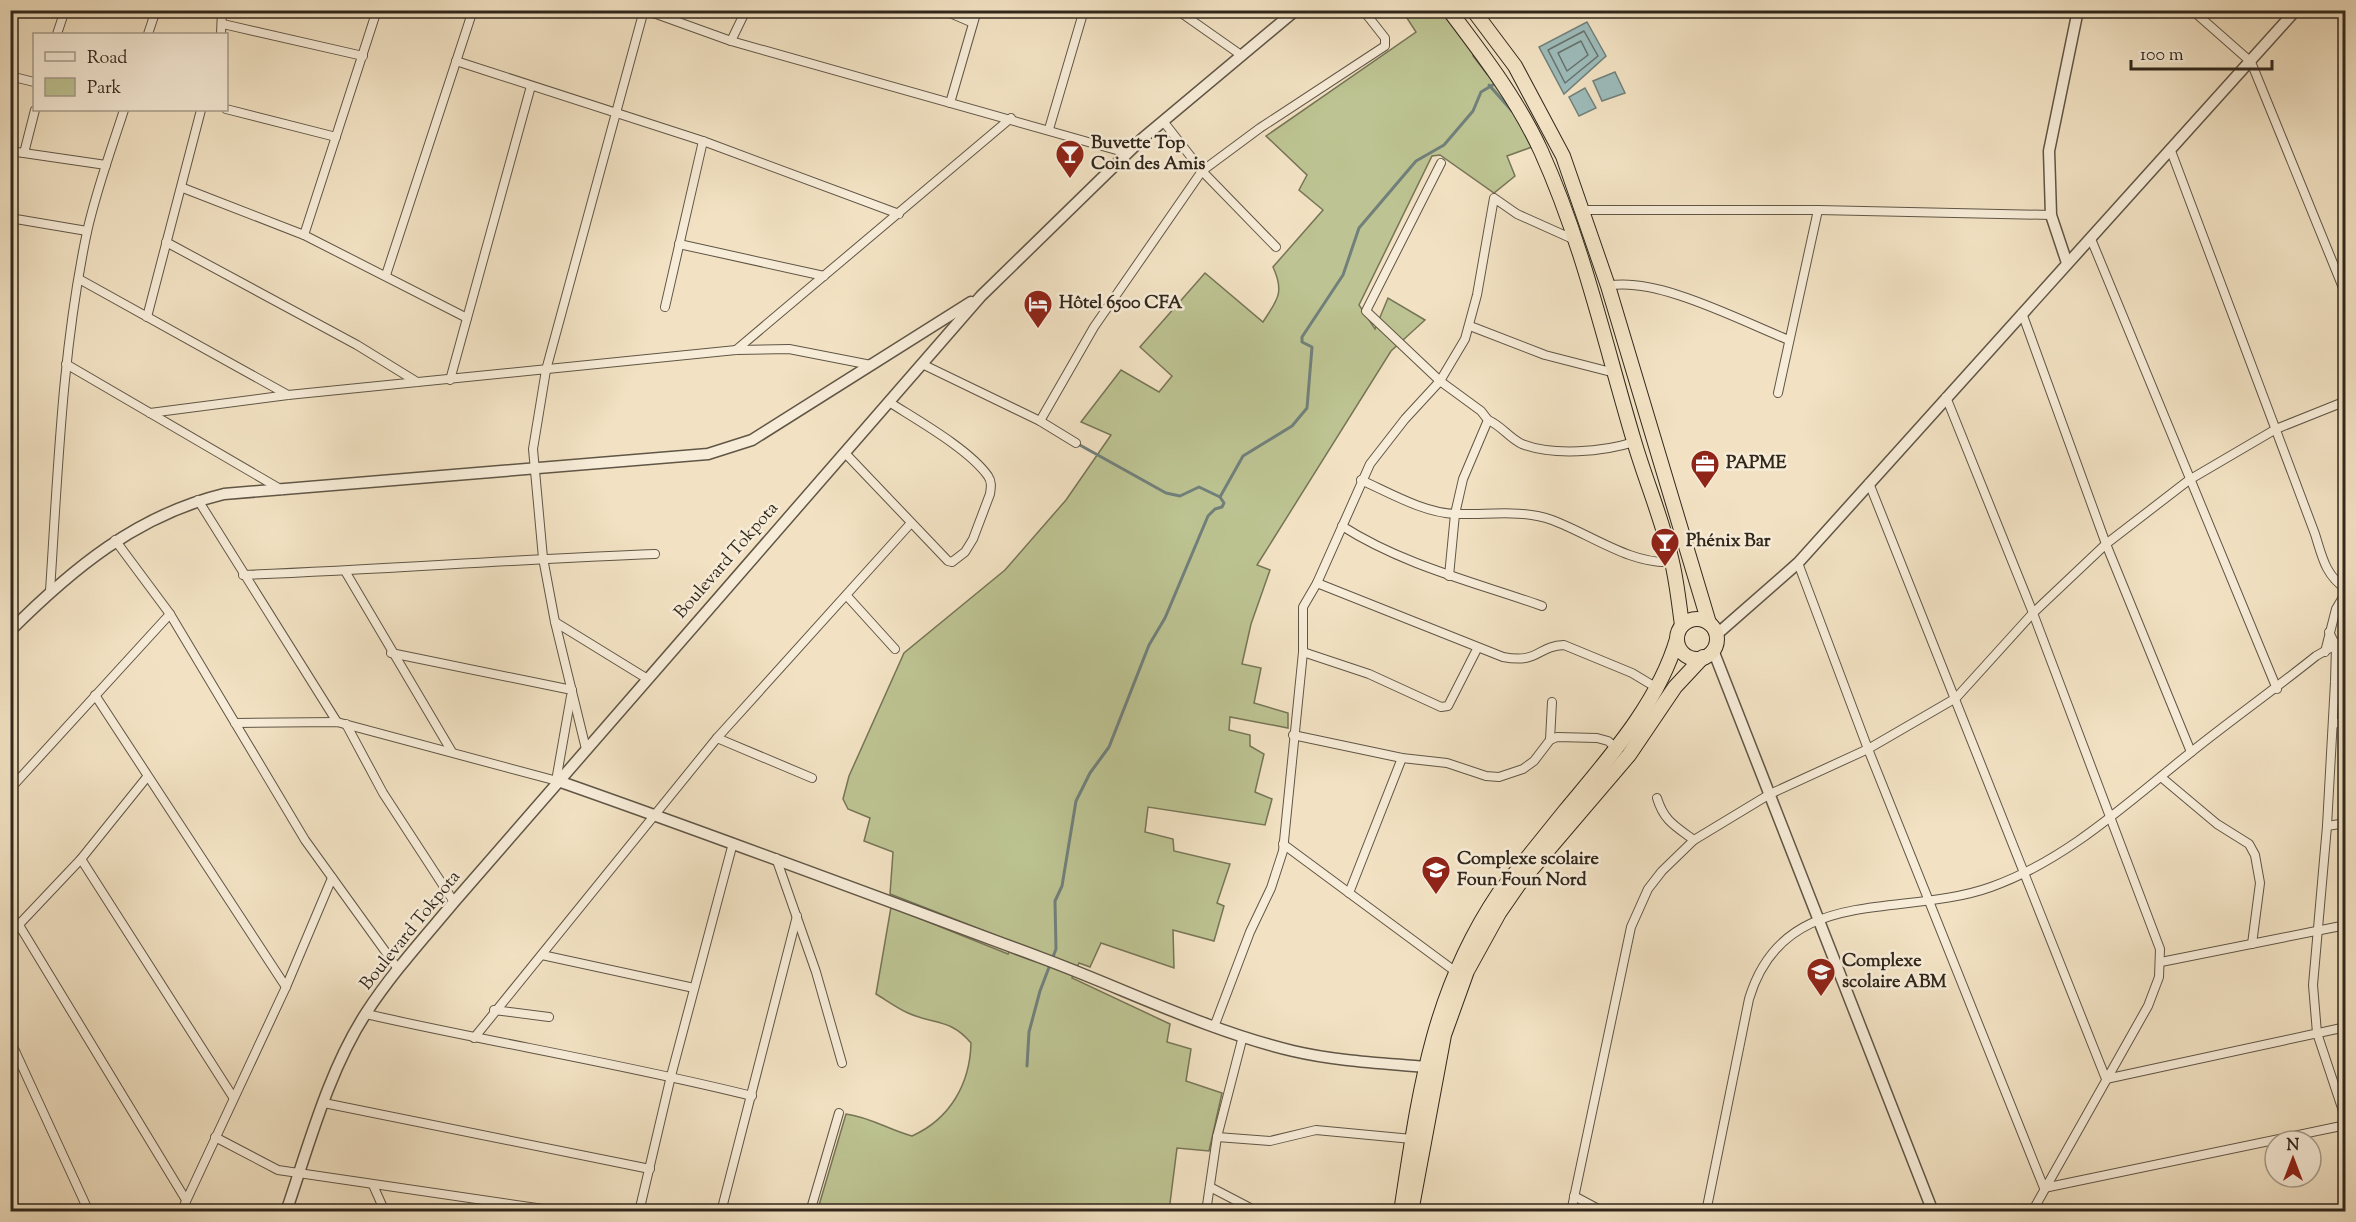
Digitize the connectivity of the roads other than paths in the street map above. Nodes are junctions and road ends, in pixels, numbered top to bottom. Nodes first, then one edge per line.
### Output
1 (65, 10) edge
2 (156, 10) edge
3 (222, 10) edge
4 (377, 10) edge
5 (473, 10) edge
6 (644, 10) edge
7 (746, 10) edge
8 (944, 10) edge
9 (977, 10) edge
10 (1084, 10) edge
11 (1177, 10) edge
12 (1296, 10) edge
13 (1363, 10) edge
14 (1449, 10) edge
15 (1473, 10) edge
16 (2078, 10) edge
17 (2192, 10) edge
18 (2296, 10) edge
19 (973, 23) junction
20 (223, 24) junction
21 (57, 33) edge
22 (148, 33) edge
23 (221, 33) edge
24 (731, 41) junction
25 (1241, 55) junction
26 (363, 56) junction
27 (456, 61) junction
28 (2251, 62) junction
29 (10, 76) edge
30 (33, 82) edge
31 (531, 86) junction
32 (950, 103) junction
33 (228, 110) edge
34 (35, 111) edge
35 (124, 111) edge
36 (201, 111) edge
37 (618, 112) junction
38 (1011, 118) junction
39 (1163, 121) junction
40 (1049, 129) junction
41 (336, 137) junction
42 (703, 141) junction
43 (10, 151) edge
44 (2171, 151) junction
45 (24, 153) junction
46 (1127, 153) junction
47 (1441, 163) dead end
48 (106, 165) junction
49 (1202, 171) junction
50 (183, 188) junction
51 (1584, 210) junction
52 (1818, 210) junction
53 (899, 214) junction
54 (2051, 215) junction
55 (10, 218) edge
56 (87, 231) junction
57 (304, 235) junction
58 (2091, 239) junction
59 (1575, 240) junction
60 (166, 242) junction
61 (680, 244) junction
62 (1276, 247) dead end
63 (2067, 263) junction
64 (386, 275) junction
65 (824, 276) junction
66 (79, 279) junction
67 (1608, 286) junction
68 (2346, 295) edge
69 (981, 296) junction
70 (665, 307) dead end
71 (2022, 313) junction
72 (147, 317) junction
73 (467, 318) junction
74 (1470, 326) junction
75 (1789, 340) junction
76 (736, 350) junction
77 (66, 364) junction
78 (922, 364) junction
79 (870, 365) junction
80 (546, 370) junction
81 (1615, 373) junction
82 (450, 380) junction
83 (1440, 381) junction
84 (417, 382) junction
85 (1778, 393) dead end
86 (288, 395) junction
87 (1946, 397) junction
88 (2346, 401) edge
89 (889, 402) junction
90 (150, 413) junction
91 (1488, 420) junction
92 (1040, 421) junction
93 (2276, 429) junction
94 (1634, 442) junction
95 (1076, 443) dead end
96 (845, 453) junction
97 (533, 470) junction
98 (1361, 480) junction
99 (2189, 480) junction
100 (1869, 483) junction
101 (282, 490) junction
102 (198, 500) junction
103 (1455, 514) junction
104 (911, 523) junction
105 (1342, 526) junction
106 (115, 540) junction
107 (2106, 544) junction
108 (655, 554) dead end
109 (543, 558) junction
110 (1672, 562) junction
111 (1798, 563) junction
112 (345, 572) junction
113 (243, 575) junction
114 (1449, 576) junction
115 (1317, 584) junction
116 (50, 591) junction
117 (2346, 591) edge
118 (847, 596) junction
119 (1542, 606) dead end
120 (2033, 613) junction
121 (170, 614) junction
122 (555, 622) junction
123 (1708, 623) junction
124 (10, 631) edge
125 (1679, 632) junction
126 (2329, 632) junction
127 (1716, 635) junction
128 (2346, 639) edge
129 (2336, 646) junction
130 (896, 649) dead end
131 (1477, 649) junction
132 (1303, 652) junction
133 (2325, 652) junction
134 (391, 653) junction
135 (1708, 654) junction
136 (646, 678) junction
137 (1657, 688) junction
138 (2277, 689) junction
139 (572, 690) junction
140 (95, 695) junction
141 (1956, 698) junction
142 (1552, 702) dead end
143 (2346, 721) edge
144 (337, 722) junction
145 (235, 723) junction
146 (346, 724) junction
147 (2333, 724) junction
148 (1293, 735) junction
149 (717, 738) junction
150 (1550, 740) junction
151 (1616, 748) junction
152 (586, 749) junction
153 (1868, 749) junction
154 (452, 752) junction
155 (2191, 752) junction
156 (1402, 758) junction
157 (147, 777) junction
158 (2160, 777) junction
159 (812, 778) dead end
160 (558, 781) junction
161 (10, 789) edge
162 (1770, 794) junction
163 (1657, 798) dead end
164 (654, 814) junction
165 (2109, 818) junction
166 (2346, 823) edge
167 (2327, 826) junction
168 (1694, 840) junction
169 (733, 843) junction
170 (1283, 844) junction
171 (776, 858) junction
172 (81, 859) junction
173 (2025, 874) junction
174 (332, 878) junction
175 (1349, 893) junction
176 (1928, 901) junction
177 (454, 902) junction
178 (796, 916) junction
179 (1818, 921) junction
180 (19, 925) junction
181 (2346, 925) edge
182 (2317, 931) junction
183 (10, 934) edge
184 (2252, 944) junction
185 (542, 955) junction
186 (2161, 962) junction
187 (398, 969) junction
188 (1456, 972) junction
189 (286, 987) junction
190 (694, 988) junction
191 (494, 1010) junction
192 (366, 1014) junction
193 (549, 1017) dead end
194 (1214, 1027) junction
195 (2346, 1027) edge
196 (2317, 1033) junction
197 (1243, 1036) junction
198 (474, 1038) junction
199 (10, 1040) edge
200 (842, 1064) dead end
201 (1425, 1067) junction
202 (671, 1076) junction
203 (2106, 1079) junction
204 (233, 1096) junction
205 (752, 1096) junction
206 (324, 1103) junction
207 (839, 1113) dead end
208 (2346, 1120) edge
209 (2346, 1125) edge
210 (215, 1137) junction
211 (1217, 1137) junction
212 (1412, 1139) junction
213 (650, 1169) junction
214 (299, 1174) junction
215 (373, 1185) junction
216 (1209, 1187) junction
217 (2044, 1188) junction
218 (1574, 1196) junction
219 (186, 1200) junction
220 (89, 1212) edge
221 (181, 1212) edge
222 (286, 1212) edge
223 (385, 1212) edge
224 (564, 1212) edge
225 (639, 1212) edge
226 (721, 1212) edge
227 (810, 1212) edge
228 (1206, 1212) edge
229 (1258, 1212) edge
230 (1401, 1212) edge
231 (1411, 1212) edge
232 (1571, 1212) edge
233 (1604, 1212) edge
234 (1706, 1212) edge
235 (1933, 1212) edge
236 (2032, 1212) edge

1 - 21 street
2 - 22 street
3 - 20 street
4 - 26 street
5 - 27 street
6 - 24 street
6 - 37 street
7 - 24 street
8 - 19 street
9 - 19 street
10 - 40 street
11 - 25 street
12 - 25 street, Boulevard Tokpota
13 - 49 street
14 - 59 highway
15 - 51 highway
16 - 54 street
17 - 28 street
18 - 28 street
19 - 32 street
20 - 23 street
20 - 26 street
24 - 32 street
25 - 39 street, Boulevard Tokpota
26 - 41 street
27 - 31 street
27 - 64 street
28 - 44 street
28 - 68 street
29 - 30 street
31 - 37 street
31 - 73 street
32 - 38 street
33 - 41 street
34 - 45 street
35 - 48 street
36 - 50 street
37 - 42 street
37 - 80 street
38 - 40 street
38 - 53 street
39 - 46 street, Boulevard Tokpota
39 - 49 street
40 - 46 street
41 - 57 street
42 - 53 street
42 - 61 street
43 - 45 street
44 - 58 street
44 - 93 street
45 - 48 street
46 - 69 street, Boulevard Tokpota
47 - 83 street
48 - 56 street
49 - 62 street
49 - 92 street
50 - 57 street
50 - 60 street
51 - 52 street
51 - 67 highway
52 - 54 street
52 - 75 street
53 - 65 street
54 - 63 street
55 - 56 street
56 - 66 street
57 - 64 street
58 - 63 street
58 - 99 street
59 - 74 street
59 - 81 highway
60 - 72 street
60 - 84 street
61 - 65 street
61 - 70 street
63 - 71 street
64 - 73 street
65 - 76 street
66 - 72 street
66 - 77 street
67 - 75 street
67 - 123 highway
69 - 78 street, Boulevard Tokpota
69 - 79 street
71 - 87 street
71 - 107 street
72 - 86 street
73 - 82 street
74 - 81 street
74 - 83 street
75 - 85 street
76 - 79 street
76 - 80 street
77 - 90 street
77 - 116 street
78 - 89 street, Boulevard Tokpota
78 - 92 street
79 - 97 street
80 - 82 street
80 - 97 street
81 - 94 highway
82 - 84 street
83 - 91 street
83 - 98 street
84 - 86 street
86 - 90 street
87 - 100 street
87 - 120 street
88 - 93 street
89 - 96 street, Boulevard Tokpota
89 - 104 street
90 - 101 street
91 - 94 street
91 - 103 street
92 - 95 street
93 - 99 street
93 - 117 street
94 - 110 highway
96 - 104 street
96 - 136 street, Boulevard Tokpota
97 - 101 street
97 - 109 street
98 - 103 street
98 - 105 street
99 - 107 street
99 - 138 street
100 - 111 street
100 - 141 street
101 - 102 street
102 - 106 street
102 - 113 street
103 - 110 street
103 - 114 street
104 - 118 street
105 - 114 street
105 - 115 street
106 - 116 street
106 - 121 street
107 - 120 street
107 - 155 street
108 - 109 street
109 - 112 street
109 - 122 street
110 - 125 highway
111 - 127 street
111 - 153 street
112 - 113 street
112 - 134 street
113 - 144 street
114 - 119 street
115 - 131 street
115 - 132 street
116 - 124 street
117 - 126 street
118 - 130 street
118 - 149 street
120 - 141 street
120 - 165 street
121 - 140 street
121 - 145 street
122 - 136 street
122 - 139 street
123 - 125 highway
123 - 127 highway
125 - 135 highway
125 - 137 highway
126 - 129 street
126 - 133 street
127 - 135 highway
128 - 129 street
129 - 133 street
129 - 147 street
131 - 132 street
131 - 137 street
132 - 148 street
133 - 138 street
134 - 139 street
134 - 154 street
135 - 162 street
135 - 231 highway
136 - 152 street, Boulevard Tokpota
137 - 151 highway
138 - 155 street
139 - 152 street
139 - 160 street
140 - 157 street
140 - 161 street
141 - 153 street
141 - 173 street
142 - 150 street
143 - 147 street
144 - 145 street
144 - 146 street
145 - 174 street
146 - 154 street
146 - 177 street
147 - 167 street
148 - 156 street
148 - 170 street
149 - 159 street
149 - 164 street
150 - 151 street
150 - 156 street
151 - 188 highway
152 - 160 street, Boulevard Tokpota
153 - 162 street
153 - 176 street
154 - 160 street
155 - 158 street
156 - 175 street
157 - 172 street
157 - 189 street
158 - 165 street
158 - 184 street
160 - 164 street
160 - 177 street, Boulevard Tokpota
162 - 168 street
162 - 179 street
163 - 168 street
164 - 169 street
164 - 185 street
165 - 173 street
165 - 186 street
166 - 167 street
167 - 182 street
168 - 218 street
169 - 171 street
169 - 190 street
170 - 175 street
170 - 194 street
171 - 178 street
171 - 194 street
172 - 180 street
172 - 204 street
173 - 176 street
173 - 203 street
174 - 187 street
174 - 189 street
175 - 188 street
176 - 179 street
176 - 217 street
177 - 187 street, Boulevard Tokpota
178 - 200 street
178 - 205 street
179 - 234 street
179 - 235 street
180 - 183 street
180 - 219 street
181 - 182 street
182 - 184 street
182 - 196 street
184 - 186 street
185 - 190 street
185 - 191 street
186 - 203 street
187 - 192 street, Boulevard Tokpota
188 - 201 highway
189 - 204 street
190 - 202 street
191 - 193 street
191 - 198 street
192 - 198 street
192 - 206 street, Boulevard Tokpota
194 - 197 street
195 - 196 street
196 - 203 street
196 - 208 street
197 - 201 street
197 - 211 street
198 - 202 street
199 - 220 street
201 - 212 highway
202 - 205 street
202 - 213 street
203 - 217 street
204 - 210 street
205 - 226 street
206 - 213 street
206 - 214 street, Boulevard Tokpota
207 - 227 street
209 - 217 street
210 - 214 street
210 - 219 street
211 - 212 street
211 - 216 street
212 - 230 highway
213 - 225 street
214 - 215 street
214 - 222 street, Boulevard Tokpota
215 - 223 street
215 - 224 street
216 - 228 street
216 - 229 street
217 - 236 street
218 - 232 street
218 - 233 street
219 - 221 street

